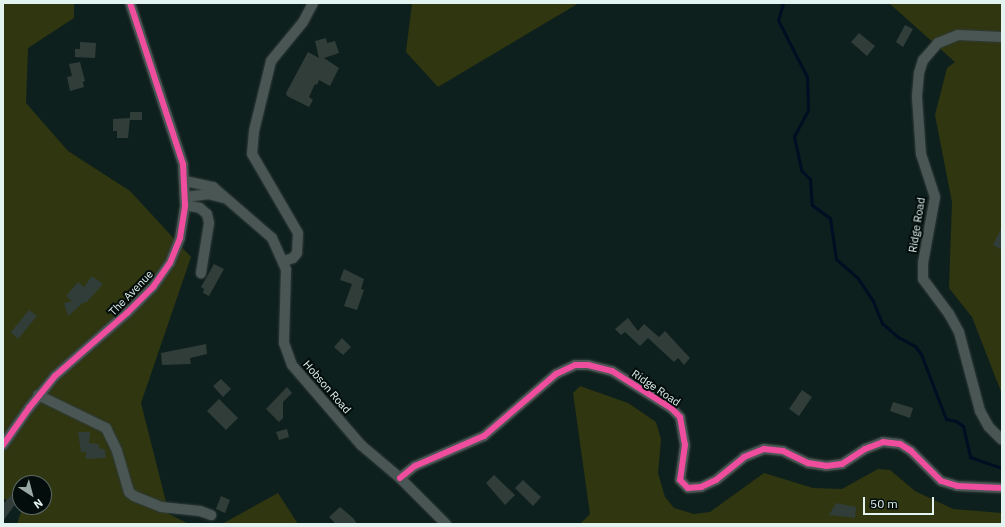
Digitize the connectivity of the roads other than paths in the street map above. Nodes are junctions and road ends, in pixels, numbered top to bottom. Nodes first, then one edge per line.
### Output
1 (130, 3) edge
2 (313, 3) edge
3 (1002, 37) edge
4 (185, 181) junction
5 (227, 200) junction
6 (185, 201) junction
7 (284, 262) junction
8 (201, 272) dead end
9 (38, 395) junction
10 (1002, 440) edge
11 (3, 445) edge
12 (400, 478) junction
13 (1002, 488) edge
14 (211, 515) dead end
15 (446, 524) edge

1 - 4 street, The Avenue
2 - 7 street
3 - 10 street, Ridge Road
4 - 5 street, Hobson Road
4 - 6 street, The Avenue
5 - 6 street, Hobson Road
5 - 7 street, Hobson Road
6 - 8 street
6 - 9 street, The Avenue
7 - 12 street, Hobson Road
9 - 11 street, The Avenue
9 - 14 street
12 - 13 street, Ridge Road
12 - 15 street, Hobson Road

